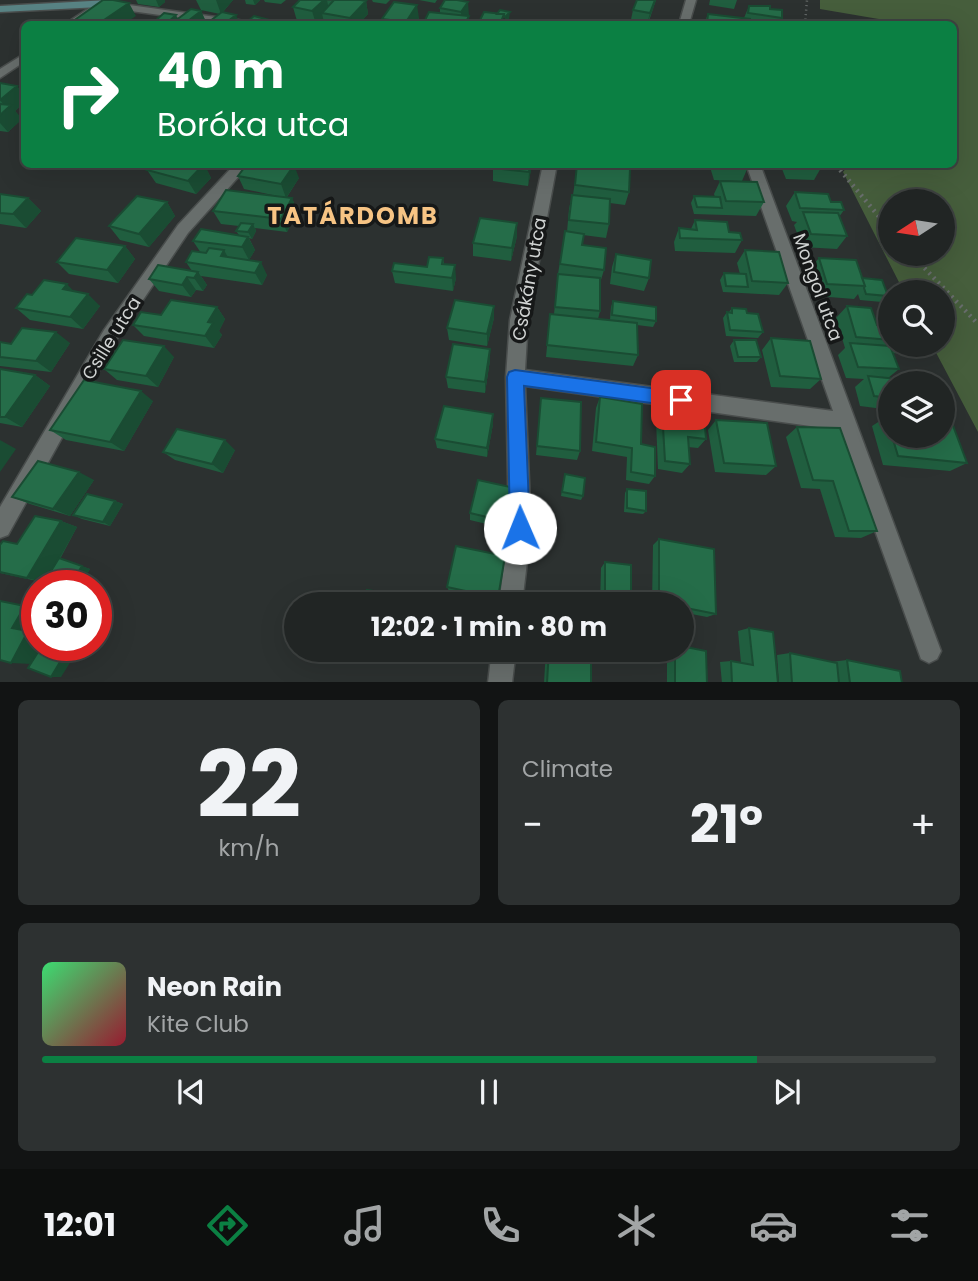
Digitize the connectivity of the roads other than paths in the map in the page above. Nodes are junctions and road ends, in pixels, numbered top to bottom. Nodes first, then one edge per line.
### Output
1 (691, 0) edge
2 (102, 2) edge
3 (0, 9) edge
4 (74, 21) edge
5 (226, 21) edge
6 (685, 21) edge
7 (21, 59) edge
8 (0, 74) edge
9 (239, 168) edge
10 (549, 168) edge
11 (754, 168) edge
12 (515, 377) junction
13 (847, 422) junction
14 (0, 527) edge
15 (512, 592) edge
16 (929, 652) dead end
17 (502, 662) edge
18 (500, 682) edge

1 - 6 street
2 - 3 main road
2 - 4 street
2 - 5 street
7 - 8 street
9 - 14 street, Csille utca
10 - 12 street, Csákány utca
11 - 13 street, Mongol utca
12 - 13 street
12 - 15 street, Csákány utca
13 - 16 street, Mongol utca
17 - 18 street

